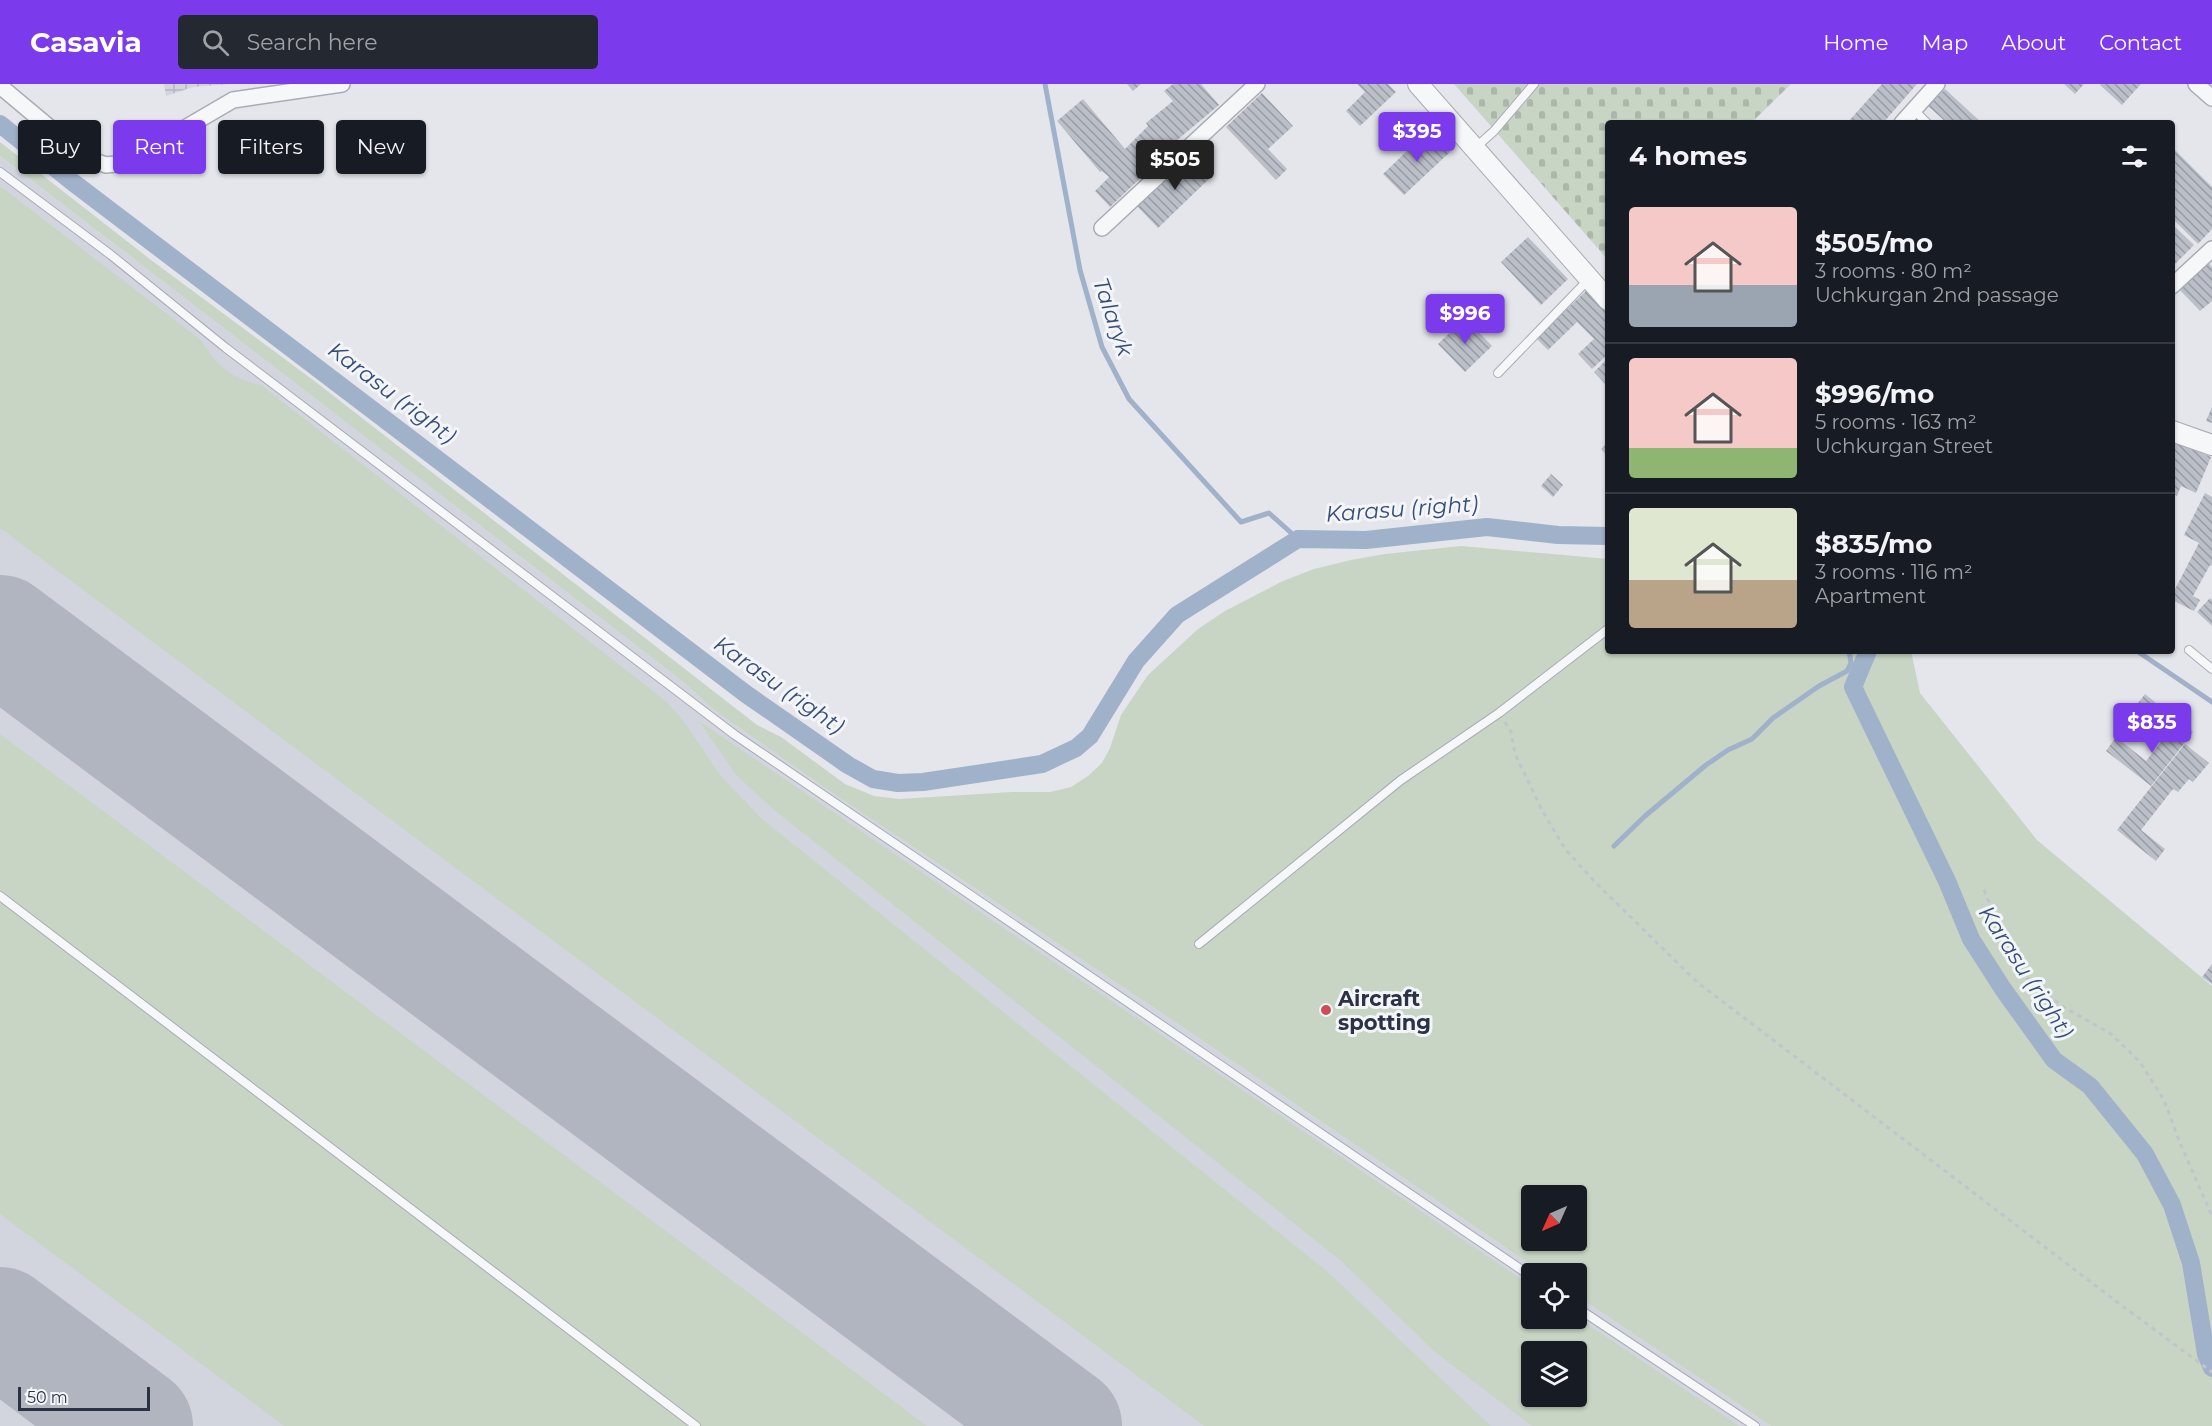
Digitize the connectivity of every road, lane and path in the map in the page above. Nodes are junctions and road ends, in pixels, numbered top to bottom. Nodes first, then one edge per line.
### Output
1 (342, 84) edge
2 (1257, 84) edge
3 (1418, 84) edge
4 (1534, 84) edge
5 (1937, 84) edge
6 (2196, 84) edge
7 (0, 86) edge
8 (2212, 98) edge
9 (1914, 110) junction
10 (1905, 120) edge
11 (1924, 120) edge
12 (1475, 148) junction
13 (0, 172) edge
14 (1102, 228) dead end
15 (2212, 249) edge
16 (1589, 279) junction
17 (2175, 283) edge
18 (1605, 297) edge
19 (1498, 373) dead end
20 (2175, 432) edge
21 (2212, 445) edge
22 (1605, 631) edge
23 (2189, 650) dead end
24 (2212, 669) edge
25 (1499, 713) junction
26 (1984, 890) dead end
27 (0, 896) edge
28 (1199, 944) dead end
29 (2212, 1216) edge
30 (1521, 1270) edge
31 (1587, 1314) edge
32 (2212, 1372) edge
33 (696, 1426) edge
34 (1755, 1426) edge

1 - 7 street
2 - 14 street
3 - 12 street
4 - 12 lane
5 - 9 street
6 - 8 street
9 - 10 street
9 - 11 lane
12 - 16 street
13 - 30 lane
15 - 17 street
16 - 18 street
16 - 19 lane
20 - 21 street
22 - 25 lane
23 - 24 lane
25 - 28 lane
25 - 32 path
26 - 29 path
27 - 33 lane
31 - 34 lane

